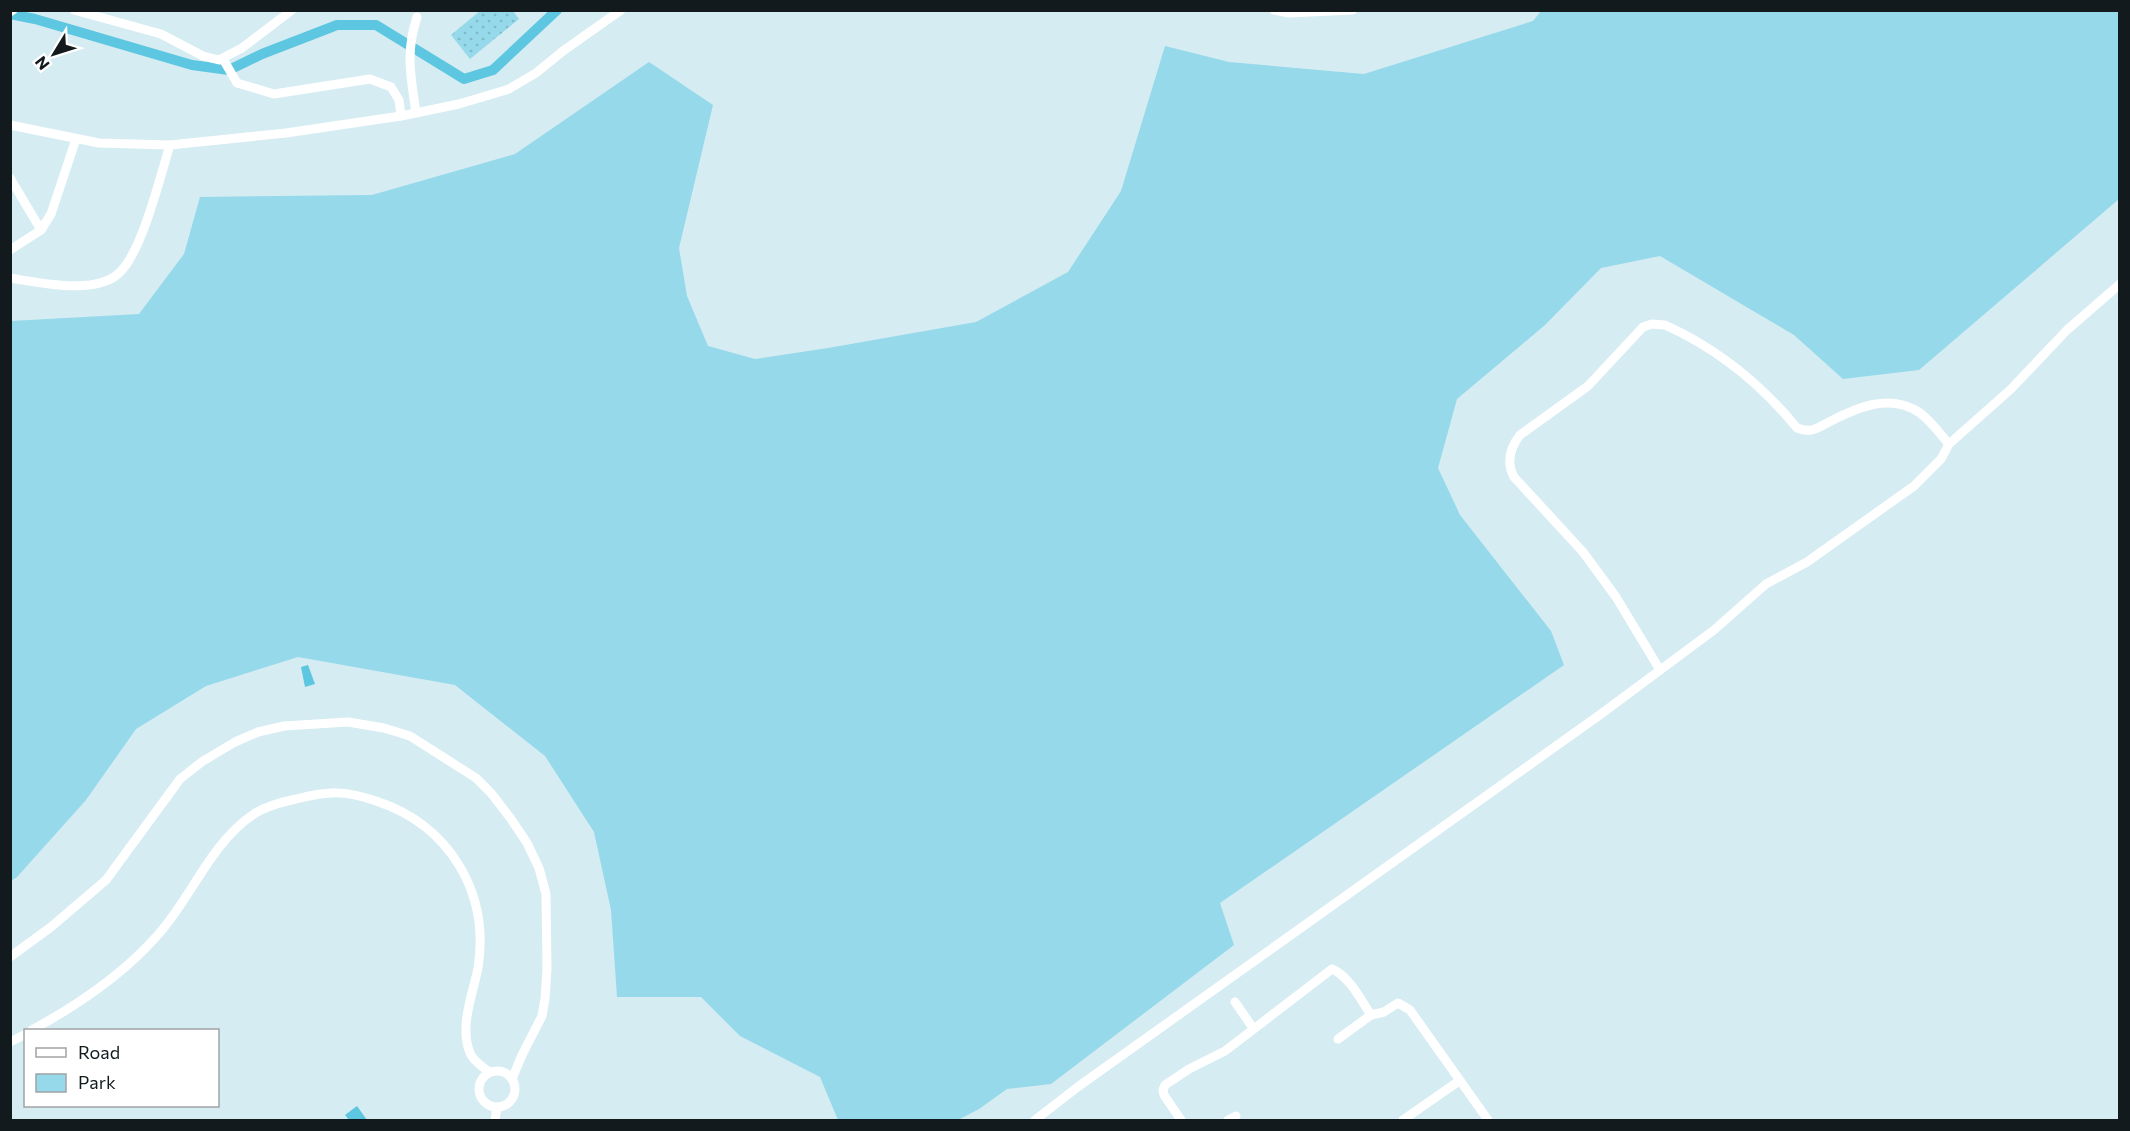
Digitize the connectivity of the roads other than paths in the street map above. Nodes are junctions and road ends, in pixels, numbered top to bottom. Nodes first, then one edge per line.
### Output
1 (74, 10) edge
2 (292, 10) edge
3 (621, 10) edge
4 (1274, 10) edge
5 (1353, 10) edge
6 (417, 17) dead end
7 (223, 59) junction
8 (416, 113) junction
9 (401, 116) junction
10 (10, 125) edge
11 (76, 139) junction
12 (170, 145) junction
13 (10, 178) edge
14 (41, 230) junction
15 (10, 250) edge
16 (10, 278) edge
17 (2120, 284) edge
18 (1949, 444) junction
19 (1660, 670) junction
20 (10, 957) edge
21 (1235, 1002) dead end
22 (1371, 1015) junction
23 (1253, 1028) junction
24 (34, 1029) edge
25 (24, 1035) edge
26 (1338, 1039) dead end
27 (10, 1042) edge
28 (489, 1072) junction
29 (512, 1079) junction
30 (1459, 1081) junction
31 (497, 1108) junction
32 (495, 1120) edge
33 (1035, 1120) edge
34 (1181, 1120) edge
35 (1403, 1120) edge
36 (1488, 1120) edge

1 - 7 street
2 - 7 street
3 - 8 street
4 - 5 street
6 - 8 street
7 - 9 street
8 - 9 street
9 - 12 street
10 - 11 street
11 - 12 street
11 - 14 street
12 - 16 street
13 - 14 street
14 - 15 street
17 - 18 street
18 - 19 street
18 - 19 street
19 - 33 street
20 - 29 street
21 - 23 street
22 - 23 street
22 - 26 street
22 - 30 street
23 - 34 street
24 - 28 street
25 - 27 street
28 - 29 street
28 - 31 street
29 - 31 street
30 - 35 street
30 - 36 street
31 - 32 street

